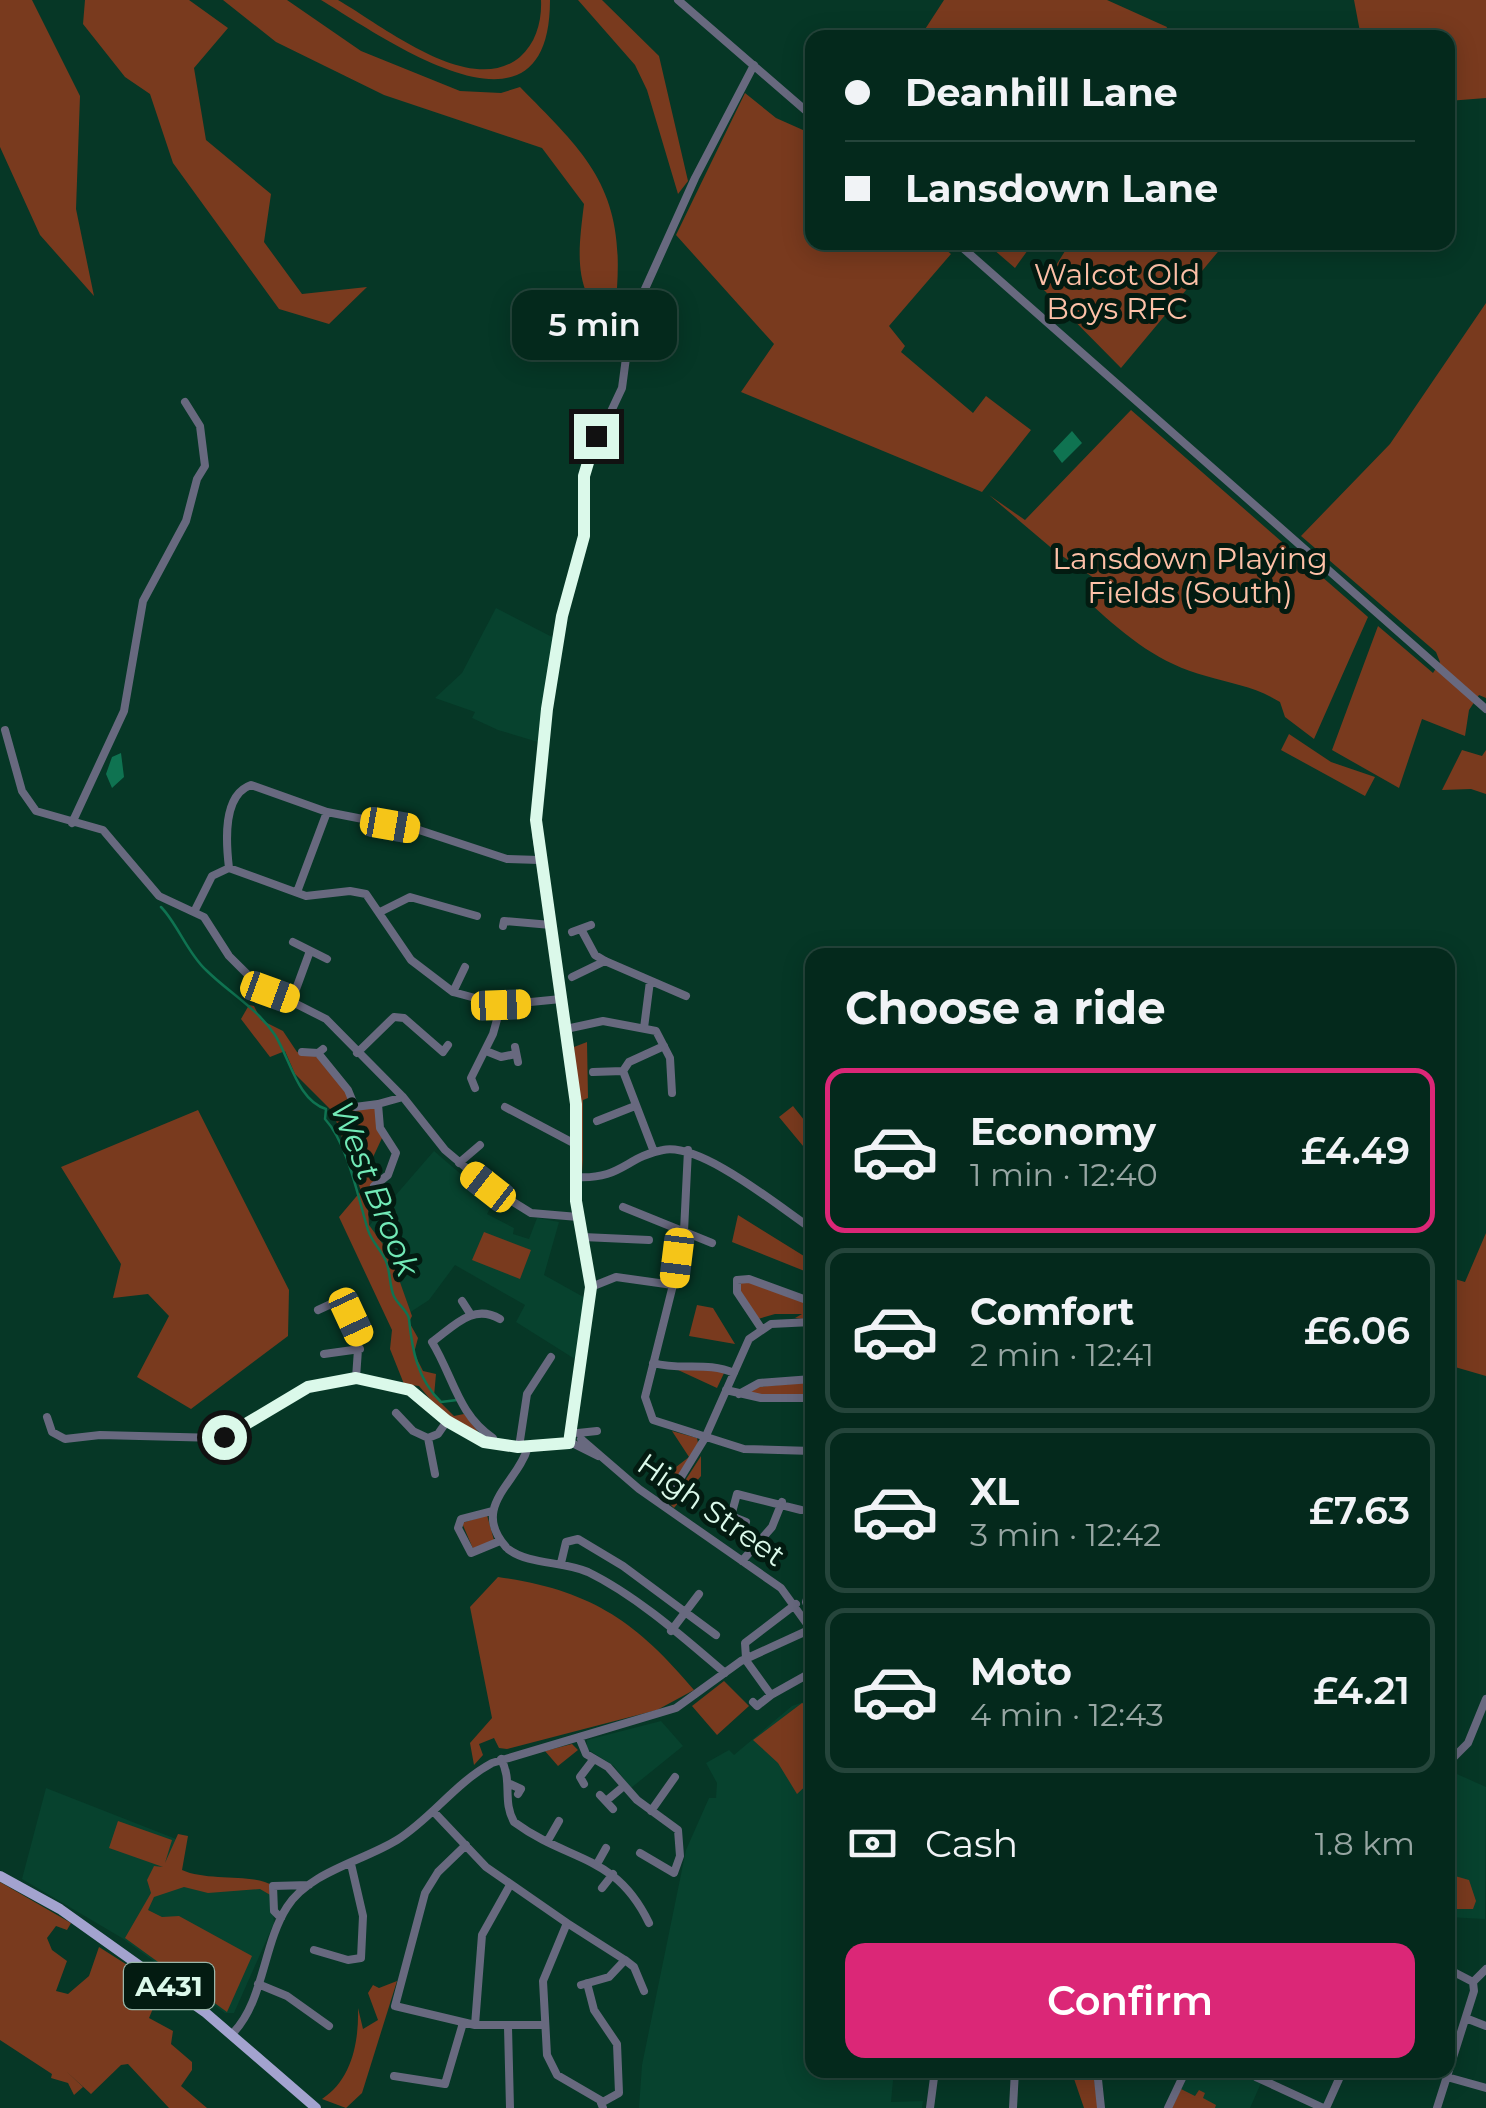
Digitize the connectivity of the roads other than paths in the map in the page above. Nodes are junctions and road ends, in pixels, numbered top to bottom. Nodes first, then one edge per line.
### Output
1 (679, 0) edge
2 (757, 68) junction
3 (805, 110) edge
4 (965, 250) edge
5 (185, 402) dead end
6 (1486, 708) edge
7 (5, 730) dead end
8 (327, 812) junction
9 (72, 823) junction
10 (539, 860) junction
11 (229, 868) junction
12 (296, 892) junction
13 (195, 910) junction
14 (380, 912) junction
15 (477, 916) dead end
16 (551, 925) junction
17 (591, 925) dead end
18 (502, 926) dead end
19 (293, 942) dead end
20 (310, 950) junction
21 (326, 959) dead end
22 (604, 962) junction
23 (464, 967) dead end
24 (572, 977) dead end
25 (650, 980) junction
26 (454, 992) junction
27 (686, 996) dead end
28 (561, 999) junction
29 (292, 1000) junction
30 (501, 1005) junction
31 (644, 1028) junction
32 (566, 1029) junction
33 (448, 1044) dead end
34 (664, 1046) junction
35 (486, 1051) junction
36 (302, 1052) dead end
37 (357, 1053) junction
38 (516, 1054) dead end
39 (623, 1071) junction
40 (592, 1073) dead end
41 (475, 1088) dead end
42 (673, 1093) dead end
43 (403, 1097) junction
44 (378, 1104) junction
45 (635, 1106) junction
46 (505, 1107) dead end
47 (596, 1121) dead end
48 (480, 1145) dead end
49 (577, 1145) junction
50 (688, 1150) junction
51 (654, 1152) junction
52 (459, 1163) junction
53 (575, 1177) junction
54 (374, 1186) dead end
55 (623, 1207) dead end
56 (578, 1217) junction
57 (805, 1224) edge
58 (684, 1231) junction
59 (583, 1237) junction
60 (649, 1240) dead end
61 (712, 1243) dead end
62 (677, 1258) dead end
63 (673, 1285) junction
64 (591, 1287) junction
65 (805, 1299) edge
66 (462, 1301) dead end
67 (321, 1312) dead end
68 (470, 1314) junction
69 (497, 1315) dead end
70 (805, 1323) edge
71 (761, 1328) junction
72 (360, 1349) junction
73 (324, 1354) dead end
74 (551, 1357) dead end
75 (653, 1364) junction
76 (734, 1372) junction
77 (356, 1378) junction
78 (805, 1380) edge
79 (726, 1390) junction
80 (739, 1394) junction
81 (805, 1398) edge
82 (47, 1418) dead end
83 (399, 1418) dead end
84 (447, 1421) junction
85 (598, 1431) dead end
86 (428, 1438) junction
87 (706, 1438) junction
88 (576, 1439) junction
89 (494, 1444) junction
90 (523, 1447) junction
91 (805, 1451) edge
92 (436, 1470) dead end
93 (782, 1502) junction
94 (664, 1506) junction
95 (492, 1511) junction
96 (805, 1513) edge
97 (746, 1522) dead end
98 (504, 1545) junction
99 (742, 1561) junction
100 (561, 1563) junction
101 (698, 1594) dead end
102 (803, 1603) edge
103 (685, 1612) junction
104 (670, 1631) junction
105 (805, 1633) edge
106 (716, 1635) dead end
107 (746, 1658) junction
108 (724, 1673) junction
109 (805, 1676) edge
110 (771, 1695) junction
111 (1486, 1699) edge
112 (753, 1702) dead end
113 (1483, 1714) edge
114 (578, 1737) junction
115 (1455, 1756) edge
116 (501, 1758) junction
117 (593, 1760) junction
118 (675, 1777) dead end
119 (510, 1784) junction
120 (584, 1784) dead end
121 (624, 1786) junction
122 (518, 1794) dead end
123 (613, 1809) dead end
124 (433, 1811) junction
125 (651, 1811) junction
126 (559, 1821) dead end
127 (548, 1842) junction
128 (466, 1845) junction
129 (606, 1848) dead end
130 (640, 1853) dead end
131 (350, 1864) junction
132 (597, 1864) junction
133 (613, 1874) junction
134 (0, 1876) edge
135 (309, 1885) junction
136 (510, 1886) junction
137 (602, 1888) dead end
138 (281, 1918) junction
139 (567, 1923) junction
140 (649, 1923) dead end
141 (314, 1950) dead end
142 (625, 1960) junction
143 (1486, 1969) edge
144 (1455, 1973) edge
145 (1473, 1982) junction
146 (258, 1984) junction
147 (644, 1991) dead end
148 (1468, 2018) junction
149 (463, 2023) junction
150 (475, 2025) junction
151 (542, 2025) junction
152 (1486, 2026) edge
153 (331, 2027) dead end
154 (508, 2027) junction
155 (233, 2034) junction
156 (1455, 2055) edge
157 (397, 2074) dead end
158 (934, 2078) edge
159 (1015, 2078) edge
160 (1097, 2078) edge
161 (1182, 2078) edge
162 (1262, 2078) edge
163 (1339, 2078) edge
164 (1447, 2078) edge
165 (1451, 2078) edge
166 (1486, 2088) edge
167 (602, 2106) edge
168 (316, 2108) edge
169 (510, 2108) edge
170 (930, 2108) edge
171 (1014, 2108) edge
172 (1102, 2108) edge
173 (1168, 2108) edge
174 (1324, 2108) edge
175 (1436, 2108) edge

1 - 2 street
2 - 3 street
2 - 10 street
4 - 6 street
5 - 9 street
7 - 9 street
8 - 10 street
8 - 11 street
8 - 12 street
9 - 13 street
10 - 16 street
11 - 12 street
11 - 13 street
12 - 14 street
13 - 29 street
14 - 15 street
14 - 26 street
16 - 18 street
16 - 28 street
17 - 22 street
19 - 20 street
20 - 21 street
20 - 29 street
22 - 24 street
22 - 25 street
23 - 26 street
25 - 27 street
25 - 31 street
26 - 30 street
28 - 30 street
28 - 32 street
29 - 37 street
30 - 35 street
31 - 32 street
31 - 34 street
32 - 49 street
33 - 37 street
34 - 39 street
34 - 42 street
35 - 38 street
35 - 41 street
36 - 44 street
37 - 43 street
39 - 40 street
39 - 45 street
43 - 44 street
43 - 52 street
44 - 54 street
45 - 47 street
45 - 51 street
46 - 49 street
48 - 52 street
49 - 53 street
50 - 51 street
50 - 57 street
50 - 58 street
51 - 53 street
52 - 56 street
53 - 56 street
55 - 58 street
56 - 59 street
58 - 61 street
59 - 60 street
59 - 64 street
62 - 63 street
63 - 64 street
63 - 75 street
64 - 88 street
65 - 71 street
66 - 68 street
67 - 72 street
68 - 69 street
68 - 89 street
70 - 71 street
71 - 76 street
72 - 73 street
72 - 77 street
74 - 90 street
75 - 76 street
75 - 87 street
76 - 79 street
77 - 82 street
77 - 84 street
78 - 80 street
79 - 80 street
79 - 87 street
80 - 81 street
83 - 86 street
84 - 86 street
84 - 89 street
85 - 88 street
86 - 92 street
87 - 91 street
87 - 94 street
88 - 90 street
88 - 94 street, High Street
89 - 90 street
90 - 95 street
93 - 96 street
93 - 97 street
93 - 99 street
94 - 99 street, High Street
95 - 98 street
95 - 98 street
98 - 100 street
99 - 102 street, High Street
100 - 103 street
100 - 104 street
101 - 103 street
102 - 107 street
103 - 104 street
103 - 106 street
104 - 108 street
105 - 107 street
107 - 108 street
107 - 110 street
108 - 114 street
109 - 110 street
110 - 112 street
111 - 113 street
113 - 115 street
114 - 116 street
114 - 117 street
116 - 119 street
116 - 124 street
117 - 120 street
117 - 121 street
118 - 125 street
119 - 122 street
119 - 127 street
121 - 123 street
121 - 125 street
124 - 128 street
124 - 131 street
125 - 130 street
126 - 127 street
127 - 132 street
128 - 136 street
128 - 149 street
129 - 132 street
131 - 135 street
131 - 141 street
132 - 133 street
133 - 137 street
133 - 140 street
134 - 155 main road, A431
135 - 138 street
135 - 138 street
136 - 139 street
136 - 150 street
138 - 146 street
139 - 142 street
139 - 151 street
142 - 147 street
142 - 167 street
143 - 145 street
144 - 145 street
145 - 148 street
146 - 153 street
146 - 155 street
148 - 152 street
148 - 156 street
149 - 150 street
149 - 157 street
150 - 154 street
151 - 154 street
151 - 167 street
154 - 169 street
155 - 168 main road, A431
158 - 170 street
159 - 171 street
160 - 172 street
161 - 173 street
162 - 174 street
163 - 174 street
164 - 175 street
165 - 166 street

